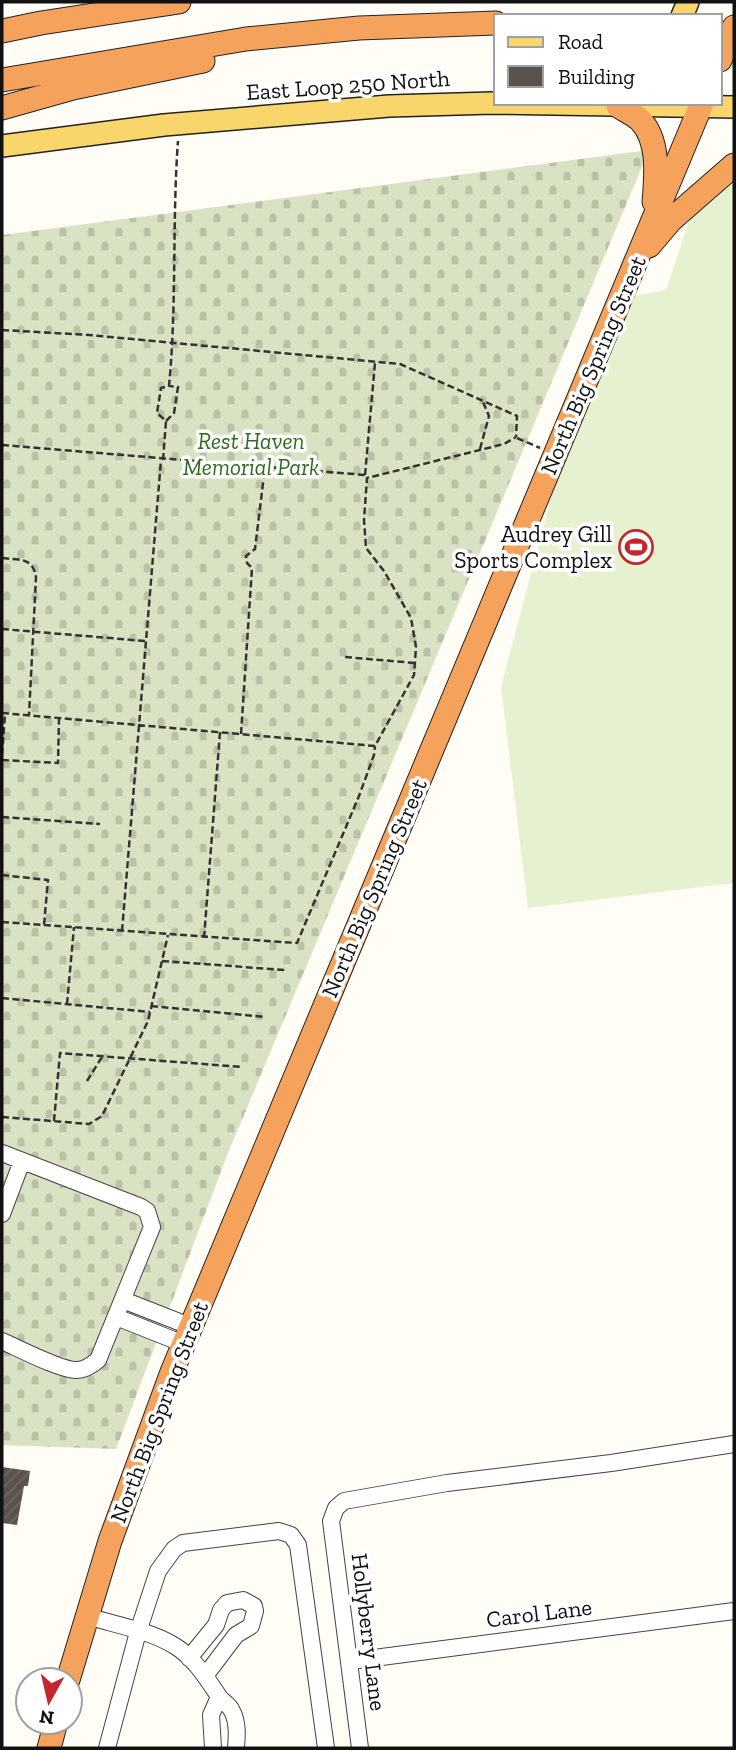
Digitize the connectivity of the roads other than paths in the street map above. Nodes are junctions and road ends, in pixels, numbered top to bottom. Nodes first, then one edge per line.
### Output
1 (178, 2) edge
2 (494, 23) edge
3 (471, 24) junction
4 (734, 27) edge
5 (2, 31) edge
6 (722, 55) edge
7 (2, 80) edge
8 (494, 103) edge
9 (614, 105) edge
10 (701, 105) edge
11 (734, 107) edge
12 (2, 108) edge
13 (2, 146) edge
14 (734, 165) edge
15 (651, 225) junction
16 (637, 258) junction
17 (2, 1153) edge
18 (22, 1161) junction
19 (2, 1214) edge
20 (123, 1300) junction
21 (116, 1317) junction
22 (188, 1336) junction
23 (2, 1341) edge
24 (734, 1444) edge
25 (734, 1611) edge
26 (87, 1616) junction
27 (138, 1632) junction
28 (189, 1658) junction
29 (351, 1661) junction
30 (72, 1666) edge
31 (205, 1676) junction
32 (219, 1697) junction
33 (107, 1748) edge
34 (213, 1748) edge
35 (236, 1748) edge
36 (326, 1748) edge
37 (360, 1748) edge

1 - 5 highway
2 - 3 highway
3 - 7 highway
3 - 12 highway
4 - 6 highway
8 - 13 main road, East Loop 250 North
9 - 10 main road, East Loop 250 North
9 - 15 highway
10 - 11 main road, East Loop 250 North
10 - 15 highway, North Big Spring Street
14 - 16 highway
15 - 16 highway, North Big Spring Street
16 - 22 highway, North Big Spring Street
17 - 18 street
18 - 19 street
18 - 20 street
20 - 21 street
20 - 22 street
21 - 22 street
21 - 23 street
22 - 26 highway, North Big Spring Street
24 - 29 street, Hollyberry Lane
25 - 29 street, Carol Lane
26 - 27 street
26 - 30 highway, North Big Spring Street
27 - 28 street
27 - 33 street
27 - 36 street
28 - 31 street
28 - 31 street
29 - 37 street, Hollyberry Lane
31 - 32 street
32 - 34 street
32 - 35 street

